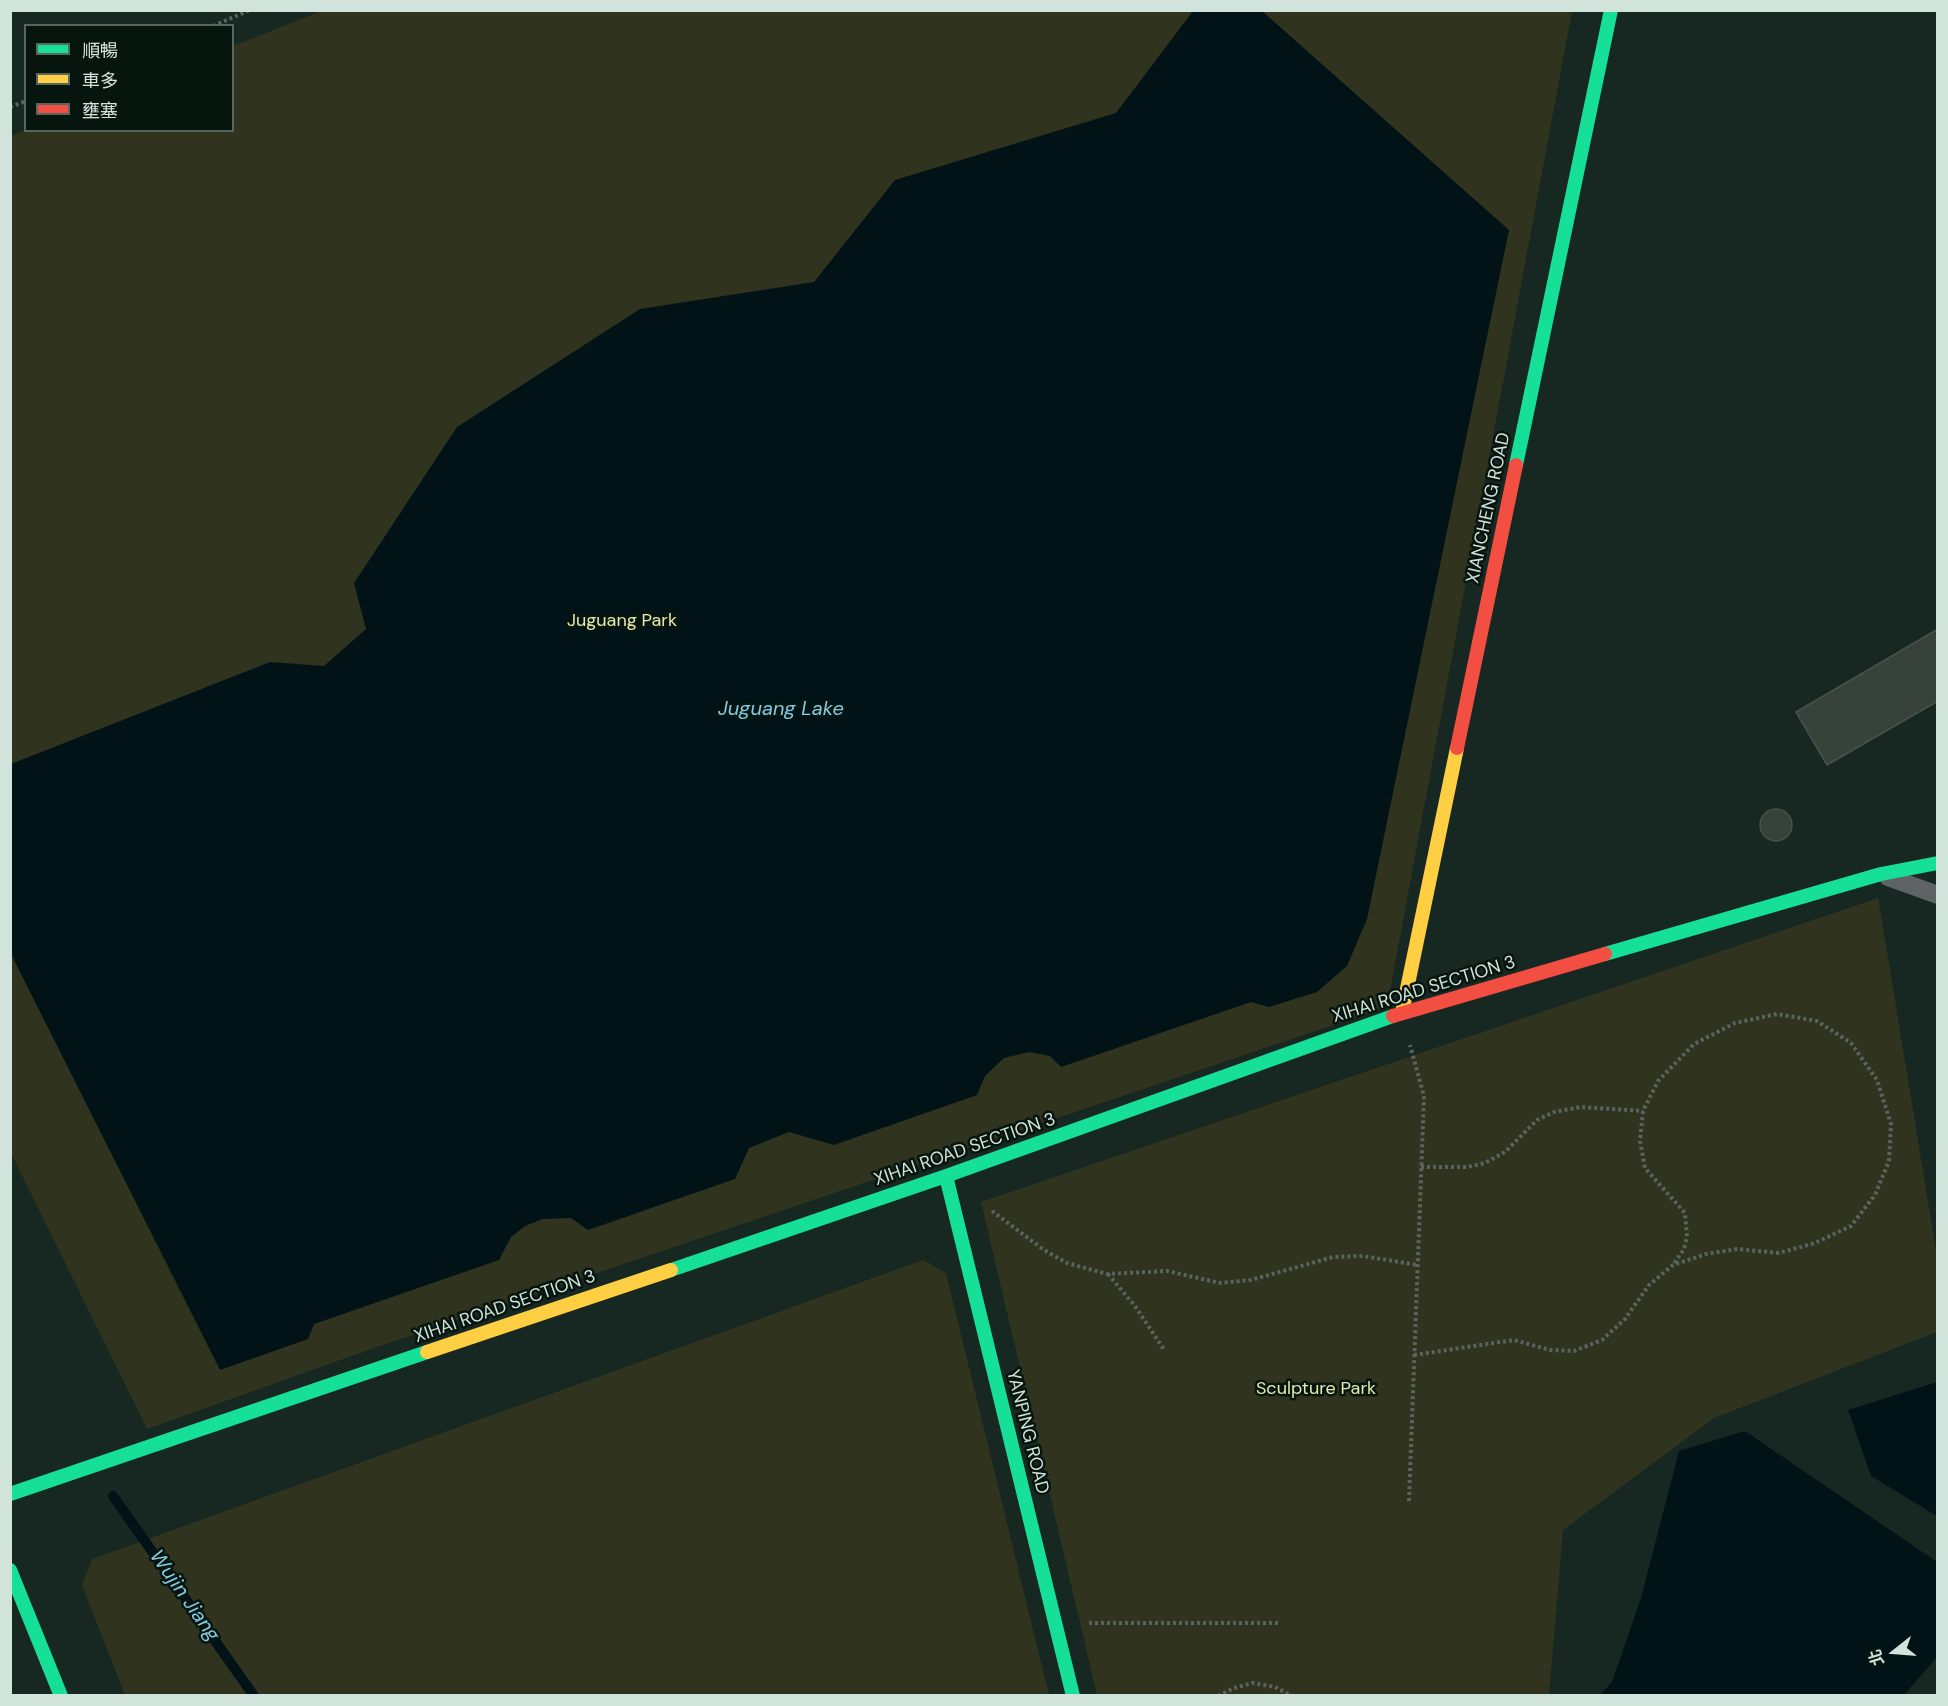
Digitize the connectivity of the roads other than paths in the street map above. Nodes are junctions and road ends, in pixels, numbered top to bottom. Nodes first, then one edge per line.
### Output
1 (1611, 10) edge
2 (1938, 863) edge
3 (1881, 874) junction
4 (1938, 895) edge
5 (1402, 1013) junction
6 (946, 1176) junction
7 (10, 1494) edge
8 (10, 1570) edge
9 (61, 1695) edge
10 (1073, 1695) edge

1 - 5 main road, XIANCHENG ROAD
2 - 3 main road, XIHAI ROAD SECTION 3
3 - 4 lane
3 - 5 main road, XIHAI ROAD SECTION 3
5 - 6 main road, XIHAI ROAD SECTION 3
6 - 7 main road, XIHAI ROAD SECTION 3
6 - 10 main road, YANPING ROAD
8 - 9 main road

